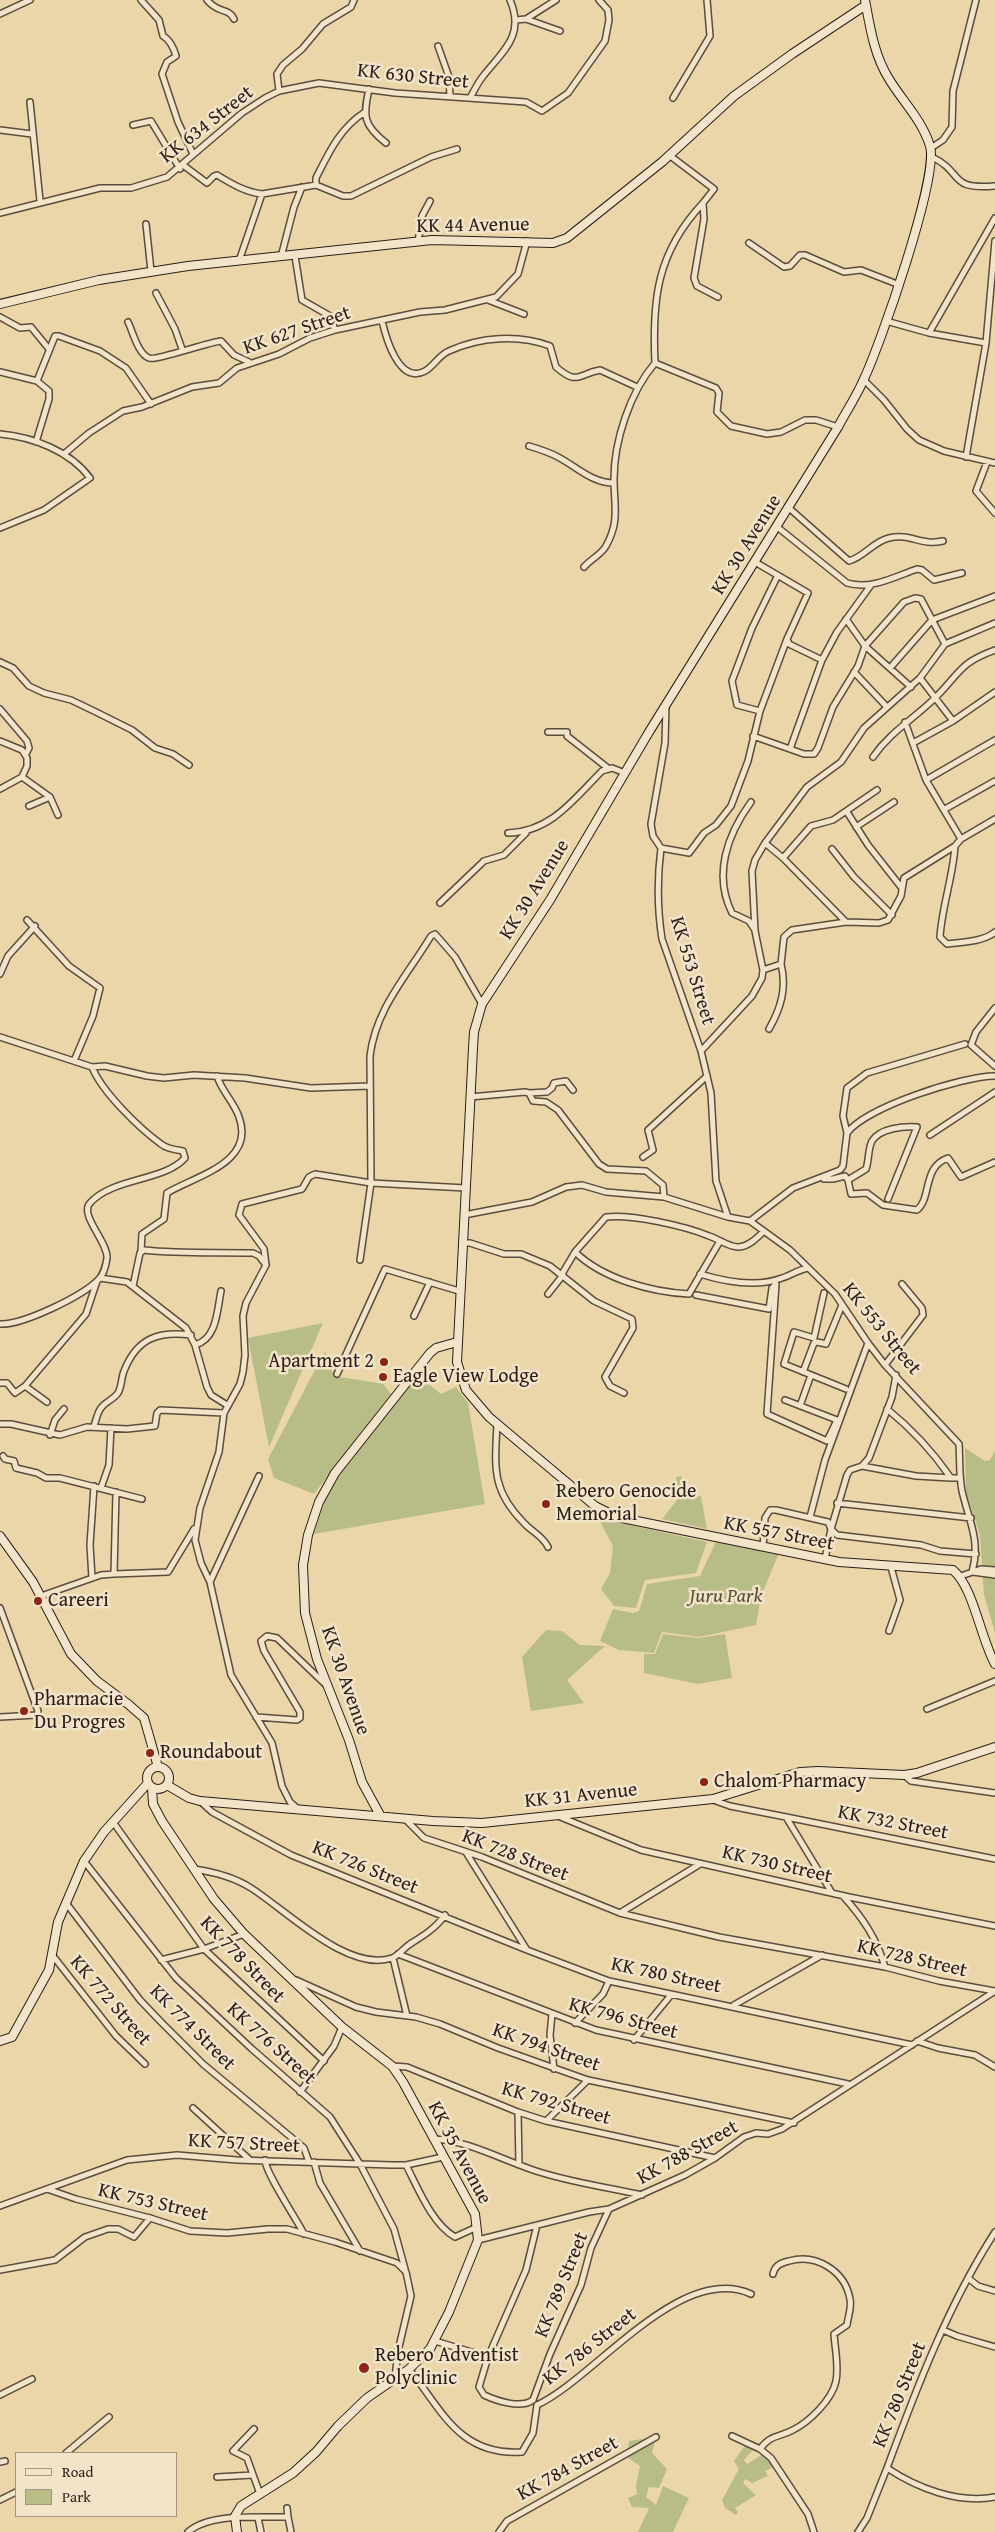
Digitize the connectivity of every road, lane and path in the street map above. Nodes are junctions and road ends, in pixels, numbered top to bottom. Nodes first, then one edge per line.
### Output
1 (30, 0) edge
2 (142, 0) edge
3 (207, 0) edge
4 (354, 0) edge
5 (510, 0) edge
6 (556, 0) edge
7 (600, 0) edge
8 (707, 0) edge
9 (976, 0) edge
10 (865, 3) edge
11 (0, 14) edge
12 (234, 19) dead end
13 (526, 19) junction
14 (516, 20) junction
15 (560, 31) dead end
16 (438, 46) dead end
17 (369, 89) junction
18 (279, 91) junction
19 (450, 96) junction
20 (470, 98) junction
21 (673, 98) dead end
22 (30, 102) dead end
23 (364, 112) junction
24 (133, 124) dead end
25 (0, 130) edge
26 (32, 134) junction
27 (386, 143) dead end
28 (931, 148) junction
29 (457, 149) dead end
30 (194, 154) junction
31 (669, 155) junction
32 (932, 157) junction
33 (181, 167) junction
34 (316, 185) junction
35 (995, 186) edge
36 (302, 187) junction
37 (262, 194) junction
38 (40, 201) junction
39 (430, 201) dead end
40 (703, 204) junction
41 (0, 212) edge
42 (995, 218) edge
43 (146, 224) dead end
44 (528, 241) junction
45 (418, 242) junction
46 (995, 242) edge
47 (749, 243) dead end
48 (294, 256) junction
49 (281, 257) junction
50 (239, 261) junction
51 (151, 271) junction
52 (898, 284) junction
53 (156, 293) dead end
54 (718, 297) dead end
55 (488, 300) junction
56 (0, 304) edge
57 (524, 314) dead end
58 (0, 317) edge
59 (382, 321) junction
60 (886, 321) junction
61 (128, 322) dead end
62 (336, 330) junction
63 (928, 333) junction
64 (986, 343) junction
65 (49, 349) junction
66 (182, 349) junction
67 (249, 362) junction
68 (656, 363) junction
69 (0, 372) edge
70 (864, 380) junction
71 (37, 381) junction
72 (636, 387) junction
73 (151, 404) junction
74 (838, 428) junction
75 (0, 434) edge
76 (36, 442) junction
77 (529, 446) dead end
78 (64, 454) junction
79 (966, 457) junction
80 (987, 462) junction
81 (995, 463) edge
82 (614, 484) junction
83 (789, 508) junction
84 (995, 513) edge
85 (776, 526) junction
86 (2, 527) edge
87 (943, 541) dead end
88 (755, 562) junction
89 (584, 567) dead end
90 (962, 573) dead end
91 (777, 578) junction
92 (872, 585) junction
93 (995, 596) edge
94 (846, 619) junction
95 (932, 620) junction
96 (995, 623) edge
97 (787, 638) junction
98 (945, 644) junction
99 (865, 646) junction
100 (995, 650) edge
101 (822, 660) junction
102 (0, 662) edge
103 (890, 668) junction
104 (854, 672) junction
105 (920, 678) junction
106 (911, 687) junction
107 (995, 692) edge
108 (936, 697) junction
109 (666, 705) junction
110 (886, 706) junction
111 (0, 709) edge
112 (760, 711) junction
113 (905, 722) junction
114 (953, 722) junction
115 (548, 732) dead end
116 (754, 736) junction
117 (0, 740) edge
118 (995, 740) edge
119 (913, 743) junction
120 (790, 749) junction
121 (26, 754) junction
122 (873, 758) dead end
123 (189, 764) dead end
124 (609, 769) junction
125 (625, 773) junction
126 (22, 777) junction
127 (926, 780) junction
128 (995, 781) edge
129 (0, 790) edge
130 (877, 790) dead end
131 (50, 797) junction
132 (751, 802) dead end
133 (894, 802) dead end
134 (29, 806) dead end
135 (945, 809) junction
136 (847, 812) junction
137 (58, 815) dead end
138 (995, 819) edge
139 (856, 827) junction
140 (526, 832) junction
141 (508, 833) dead end
142 (961, 839) junction
143 (765, 843) junction
144 (955, 846) junction
145 (662, 848) junction
146 (832, 849) dead end
147 (783, 858) junction
148 (901, 887) junction
149 (440, 903) dead end
150 (892, 915) junction
151 (27, 920) dead end
152 (846, 922) junction
153 (35, 926) junction
154 (755, 931) junction
155 (995, 932) edge
156 (781, 964) junction
157 (763, 970) junction
158 (0, 974) edge
159 (482, 1004) junction
160 (995, 1008) edge
161 (769, 1029) dead end
162 (0, 1038) edge
163 (965, 1044) dead end
164 (701, 1051) junction
165 (74, 1061) junction
166 (995, 1066) edge
167 (92, 1067) junction
168 (217, 1076) junction
169 (707, 1076) junction
170 (995, 1076) edge
171 (369, 1086) junction
172 (573, 1090) dead end
173 (995, 1092) edge
174 (528, 1093) junction
175 (470, 1097) junction
176 (847, 1133) junction
177 (930, 1135) dead end
178 (643, 1158) dead end
179 (995, 1162) edge
180 (821, 1178) junction
181 (848, 1180) junction
182 (371, 1182) junction
183 (466, 1188) junction
184 (664, 1197) junction
185 (888, 1199) dead end
186 (464, 1215) junction
187 (728, 1218) junction
188 (750, 1221) junction
189 (764, 1231) junction
190 (720, 1241) junction
191 (463, 1243) junction
192 (141, 1251) junction
193 (575, 1252) junction
194 (360, 1260) dead end
195 (266, 1265) junction
196 (808, 1268) junction
197 (562, 1274) junction
198 (700, 1274) junction
199 (98, 1280) junction
200 (430, 1282) junction
201 (902, 1284) dead end
202 (133, 1286) junction
203 (221, 1291) dead end
204 (459, 1291) junction
205 (824, 1293) dead end
206 (548, 1294) dead end
207 (696, 1295) dead end
208 (842, 1305) junction
209 (414, 1316) dead end
210 (0, 1324) edge
211 (191, 1335) junction
212 (456, 1342) junction
213 (868, 1343) junction
214 (196, 1345) junction
215 (885, 1365) junction
216 (803, 1372) junction
217 (337, 1374) dead end
218 (811, 1375) junction
219 (896, 1375) junction
220 (0, 1383) edge
221 (25, 1386) junction
222 (846, 1389) dead end
223 (624, 1393) dead end
224 (785, 1400) dead end
225 (47, 1402) dead end
226 (227, 1405) junction
227 (800, 1406) junction
228 (64, 1409) dead end
229 (887, 1409) junction
230 (224, 1413) junction
231 (0, 1424) edge
232 (497, 1424) junction
233 (94, 1426) junction
234 (111, 1428) junction
235 (50, 1434) junction
236 (3, 1456) dead end
237 (862, 1466) junction
238 (259, 1476) dead end
239 (951, 1478) junction
240 (960, 1478) junction
241 (94, 1486) junction
242 (102, 1488) junction
243 (116, 1492) junction
244 (142, 1499) dead end
245 (837, 1503) junction
246 (810, 1517) junction
247 (970, 1518) junction
248 (196, 1527) junction
249 (831, 1529) junction
250 (0, 1536) edge
251 (548, 1547) dead end
252 (763, 1547) junction
253 (976, 1554) junction
254 (825, 1559) junction
255 (891, 1567) junction
256 (995, 1570) edge
257 (972, 1572) junction
258 (114, 1574) junction
259 (995, 1575) edge
260 (961, 1576) junction
261 (92, 1578) junction
262 (210, 1582) junction
263 (41, 1596) junction
264 (0, 1608) edge
265 (888, 1631) dead end
266 (995, 1664) edge
267 (995, 1681) edge
268 (329, 1688) junction
269 (927, 1709) dead end
270 (0, 1717) edge
271 (256, 1717) junction
272 (995, 1747) edge
273 (158, 1768) junction
274 (904, 1775) junction
275 (150, 1785) junction
276 (167, 1785) junction
277 (995, 1793) edge
278 (713, 1799) junction
279 (200, 1801) junction
280 (299, 1810) junction
281 (380, 1815) junction
282 (557, 1816) junction
283 (786, 1816) junction
284 (405, 1818) junction
285 (113, 1822) junction
286 (467, 1854) junction
287 (995, 1859) edge
288 (84, 1861) junction
289 (700, 1864) junction
290 (193, 1869) junction
291 (832, 1893) junction
292 (843, 1896) junction
293 (66, 1902) junction
294 (620, 1913) junction
295 (445, 1915) junction
296 (995, 1926) edge
297 (244, 1934) junction
298 (204, 1949) junction
299 (527, 1950) junction
300 (822, 1955) junction
301 (52, 1956) junction
302 (395, 1956) junction
303 (161, 1960) junction
304 (885, 1967) junction
305 (295, 1980) junction
306 (609, 1981) junction
307 (995, 1991) edge
308 (672, 1995) junction
309 (734, 2006) junction
310 (552, 2014) junction
311 (407, 2016) junction
312 (575, 2023) junction
313 (342, 2027) junction
314 (634, 2040) junction
315 (0, 2041) edge
316 (918, 2041) junction
317 (912, 2044) junction
318 (324, 2061) junction
319 (145, 2064) dead end
320 (392, 2066) junction
321 (995, 2067) edge
322 (554, 2069) junction
323 (588, 2080) junction
324 (849, 2084) junction
325 (300, 2092) junction
326 (194, 2108) dead end
327 (518, 2112) junction
328 (546, 2121) junction
329 (794, 2123) junction
330 (433, 2139) junction
331 (443, 2157) junction
332 (715, 2158) junction
333 (250, 2160) junction
334 (264, 2160) junction
335 (311, 2162) junction
336 (360, 2164) junction
337 (406, 2165) junction
338 (519, 2165) junction
339 (47, 2189) junction
340 (643, 2195) junction
341 (0, 2206) edge
342 (609, 2209) junction
343 (150, 2218) junction
344 (537, 2225) junction
345 (478, 2227) junction
346 (995, 2232) edge
347 (305, 2234) junction
348 (478, 2240) junction
349 (360, 2251) junction
350 (405, 2269) junction
351 (0, 2270) edge
352 (773, 2274) dead end
353 (968, 2278) junction
354 (995, 2291) edge
355 (751, 2294) dead end
356 (943, 2330) junction
357 (435, 2341) junction
358 (995, 2347) edge
359 (488, 2357) junction
360 (409, 2369) junction
361 (396, 2378) junction
362 (32, 2380) dead end
363 (0, 2395) edge
364 (533, 2400) junction
365 (537, 2405) junction
366 (109, 2417) dead end
367 (254, 2429) dead end
368 (732, 2436) dead end
369 (656, 2437) dead end
370 (760, 2449) junction
371 (67, 2452) edge
372 (887, 2468) junction
373 (253, 2475) junction
374 (217, 2477) dead end
375 (15, 2492) edge
376 (260, 2494) junction
377 (995, 2497) edge
378 (0, 2500) edge
379 (287, 2508) dead end
380 (234, 2516) junction
381 (288, 2517) junction
382 (258, 2518) junction
383 (188, 2532) edge
384 (237, 2532) edge
385 (262, 2532) edge
386 (290, 2532) edge
387 (498, 2532) edge
388 (814, 2532) edge
389 (858, 2532) edge

1 - 11 street
2 - 30 street
3 - 12 street
4 - 18 street, KK 634 Street
5 - 14 street
6 - 13 street
7 - 20 street, KK 630 Street
8 - 21 street
9 - 28 street
10 - 28 main road, KK 30 Avenue
10 - 31 main road, KK 44 Avenue
13 - 14 street
13 - 15 street
14 - 20 street
16 - 19 street
17 - 18 street, KK 630 Street
17 - 19 street, KK 630 Street
17 - 23 street
18 - 30 street, KK 634 Street
19 - 20 street, KK 630 Street
22 - 26 street
23 - 27 street
23 - 34 street
24 - 33 street
25 - 26 street
26 - 38 street
28 - 32 main road, KK 30 Avenue
29 - 34 street
30 - 33 street, KK 634 Street
31 - 40 street
31 - 44 main road, KK 44 Avenue
32 - 35 street
32 - 52 main road, KK 30 Avenue
33 - 37 street
33 - 38 street, KK 634 Street
34 - 36 street
36 - 37 street
36 - 49 street
37 - 50 street
38 - 41 street, KK 634 Street
39 - 45 street
40 - 54 street
40 - 68 street
42 - 63 street
43 - 51 street
44 - 45 main road, KK 44 Avenue
44 - 55 street, KK 627 Street
45 - 48 main road, KK 44 Avenue
46 - 64 street
47 - 52 street
48 - 49 main road, KK 44 Avenue
48 - 62 street
49 - 50 main road, KK 44 Avenue
50 - 51 main road, KK 44 Avenue
51 - 56 main road, KK 44 Avenue
52 - 60 main road, KK 30 Avenue
53 - 66 street
55 - 57 street
55 - 59 street, KK 627 Street
58 - 65 street
59 - 62 street, KK 627 Street
59 - 72 street
60 - 63 street
60 - 70 main road, KK 30 Avenue
61 - 66 street
62 - 67 street, KK 627 Street
63 - 64 street
64 - 79 street
65 - 71 street
65 - 73 street
66 - 67 street
67 - 73 street, KK 627 Street
68 - 72 street
68 - 74 street
69 - 71 street
70 - 74 main road, KK 30 Avenue
70 - 79 street
71 - 76 street
72 - 82 street
73 - 78 street, KK 627 Street
74 - 83 main road, KK 30 Avenue
75 - 76 street
76 - 78 street
77 - 82 street
78 - 86 street
79 - 80 street
80 - 81 street
80 - 84 street
82 - 89 street
83 - 85 main road, KK 30 Avenue
83 - 87 street
85 - 88 main road, KK 30 Avenue
85 - 92 street
88 - 91 street
88 - 109 main road, KK 30 Avenue
90 - 92 street
91 - 97 street
91 - 112 street
92 - 94 street
93 - 95 street
94 - 99 street
94 - 101 street
95 - 98 street
95 - 99 street
95 - 103 street
96 - 98 street
97 - 101 street
97 - 112 street
98 - 105 street
99 - 103 street
99 - 104 street
100 - 108 street
101 - 120 street
102 - 123 street
103 - 106 street
104 - 110 street
104 - 120 street
105 - 106 street
105 - 108 street
106 - 110 street
107 - 114 street
108 - 113 street
108 - 114 street
109 - 125 main road, KK 30 Avenue
109 - 145 street
110 - 143 street
111 - 121 street
112 - 116 street
113 - 119 street
113 - 122 street
114 - 119 street
115 - 124 street
116 - 120 street
116 - 145 street
117 - 121 street
118 - 127 street
119 - 127 street
121 - 126 street
124 - 125 street
124 - 140 street
125 - 159 main road, KK 30 Avenue
126 - 129 street
126 - 131 street
127 - 135 street
128 - 135 street
130 - 136 street
131 - 134 street
131 - 137 street
132 - 154 street
133 - 139 street
135 - 142 street
136 - 139 street
136 - 147 street
138 - 142 street
139 - 148 street
140 - 141 street
140 - 149 street
142 - 144 street
143 - 147 street
143 - 154 street
144 - 148 street
144 - 155 street
145 - 164 street, KK 553 Street
146 - 150 street
147 - 152 street
148 - 150 street
150 - 152 street
151 - 153 street
152 - 156 street
153 - 158 street
153 - 165 street
154 - 157 street
156 - 157 street
156 - 161 street
157 - 164 street
159 - 171 street
159 - 175 main road, KK 30 Avenue
160 - 166 street
162 - 165 street
163 - 176 street
164 - 169 street, KK 553 Street
165 - 167 street
167 - 168 street
167 - 199 street
168 - 171 street
168 - 192 street
169 - 178 street
169 - 187 street, KK 553 Street
170 - 176 street
171 - 182 street
172 - 174 street
173 - 177 street
174 - 175 street
174 - 184 street
175 - 183 main road, KK 30 Avenue
176 - 180 street
179 - 181 street
180 - 181 street
180 - 188 street
181 - 185 street
182 - 183 street
182 - 194 street
182 - 195 street
183 - 186 main road, KK 30 Avenue
184 - 186 street
184 - 187 street
186 - 191 main road, KK 30 Avenue
187 - 188 street
188 - 189 street, KK 553 Street
189 - 190 street
189 - 196 street, KK 553 Street
190 - 193 street
190 - 198 street
191 - 197 street
191 - 204 main road, KK 30 Avenue
192 - 195 street
192 - 202 street
193 - 197 street
193 - 198 street
195 - 226 street
196 - 198 street
196 - 208 street, KK 553 Street
197 - 206 street
197 - 223 street
199 - 202 street
199 - 210 street
199 - 221 street
200 - 204 street
200 - 209 street
200 - 217 street
201 - 215 street
202 - 211 street
203 - 214 street
204 - 212 main road, KK 30 Avenue
205 - 216 street
207 - 227 street
208 - 213 street, KK 553 Street
208 - 216 street
211 - 214 street
211 - 233 street
212 - 232 main road, KK 557 Street
212 - 268 main road, KK 30 Avenue
213 - 215 street, KK 553 Street
213 - 246 street
214 - 226 street
215 - 219 street, KK 553 Street
216 - 218 street
218 - 222 street
218 - 227 street
219 - 229 street
219 - 240 street, KK 553 Street
220 - 221 street
221 - 225 street
224 - 227 street
226 - 230 street
228 - 235 street
229 - 237 street
229 - 239 street
230 - 234 street
230 - 248 street
231 - 235 street
232 - 251 street
232 - 252 main road, KK 557 Street
233 - 234 street
233 - 235 street
234 - 242 street
236 - 241 street
237 - 239 street
237 - 245 street
238 - 262 street
239 - 240 street
240 - 247 street
241 - 242 street
241 - 261 street
242 - 243 street
243 - 244 street
243 - 258 street
245 - 247 street
245 - 249 street
246 - 249 street
246 - 252 street
247 - 253 street
248 - 258 street
248 - 262 street
249 - 253 street
249 - 254 street
250 - 263 main road
252 - 254 main road, KK 557 Street
253 - 257 street
254 - 255 main road, KK 557 Street
255 - 260 main road, KK 557 Street
255 - 265 street
256 - 257 street
257 - 259 street
257 - 260 street
258 - 261 street
260 - 266 main road
261 - 263 street
262 - 271 street
263 - 273 main road
264 - 270 street
267 - 269 street
268 - 271 street
268 - 281 main road, KK 30 Avenue
271 - 280 street
272 - 274 main road, KK 31 Avenue
273 - 275 main road
273 - 276 main road
274 - 277 street
274 - 278 main road, KK 31 Avenue
275 - 276 main road
275 - 285 main road
275 - 290 main road, KK 35 Avenue
276 - 279 main road, KK 31 Avenue
278 - 282 main road, KK 31 Avenue
278 - 283 street, KK 732 Street
279 - 280 main road, KK 31 Avenue
279 - 295 street, KK 726 Street
280 - 281 main road, KK 31 Avenue
281 - 284 main road, KK 31 Avenue
282 - 284 main road, KK 31 Avenue
282 - 289 street, KK 730 Street
283 - 287 street, KK 732 Street
283 - 291 street
284 - 286 street, KK 728 Street
285 - 288 main road
285 - 298 street, KK 778 Street
286 - 294 street, KK 728 Street
286 - 299 street
288 - 293 main road
288 - 303 street, KK 776 Street
289 - 291 street, KK 730 Street
289 - 294 street
290 - 297 main road, KK 35 Avenue
290 - 302 street, KK 796 Street
291 - 292 street, KK 730 Street
292 - 296 street, KK 730 Street
292 - 304 street
293 - 301 main road
293 - 335 street, KK 774 Street
294 - 300 street, KK 728 Street
295 - 299 street, KK 726 Street
295 - 302 street
297 - 298 street
297 - 305 main road, KK 35 Avenue
298 - 303 street
298 - 318 street, KK 778 Street
299 - 306 street, KK 780 Street
300 - 304 street, KK 728 Street
300 - 309 street
301 - 315 main road
301 - 319 street, KK 772 Street
302 - 310 street, KK 796 Street
302 - 311 street
303 - 325 street, KK 776 Street
304 - 307 street, KK 728 Street
305 - 311 street, KK 794 Street
305 - 313 main road, KK 35 Avenue
306 - 308 street, KK 780 Street
306 - 312 street
307 - 316 street, KK 788 Street
308 - 309 street, KK 780 Street
308 - 314 street
309 - 317 street, KK 780 Street
310 - 312 street, KK 796 Street
310 - 322 street
311 - 322 street, KK 794 Street
312 - 314 street, KK 796 Street
313 - 318 street
313 - 320 main road, KK 35 Avenue
314 - 324 street, KK 796 Street
316 - 317 street, KK 788 Street
316 - 321 street
317 - 324 street, KK 788 Street
318 - 325 street
320 - 327 street, KK 792 Street
320 - 330 main road, KK 35 Avenue
322 - 323 street, KK 794 Street
323 - 328 street
323 - 329 street, KK 794 Street
324 - 329 street, KK 788 Street
325 - 336 street, KK 776 Street
326 - 333 street
327 - 328 street, KK 792 Street
327 - 338 street
328 - 332 street, KK 792 Street
329 - 332 street, KK 788 Street
330 - 331 main road, KK 35 Avenue
330 - 338 street
331 - 337 street, KK 757 Street
331 - 345 main road, KK 35 Avenue
332 - 340 street, KK 788 Street
333 - 334 street, KK 757 Street
333 - 339 street, KK 757 Street
334 - 335 street, KK 757 Street
334 - 347 street
335 - 336 street, KK 757 Street
335 - 349 street, KK 774 Street
336 - 337 street, KK 757 Street
336 - 350 street, KK 776 Street
337 - 345 street
338 - 340 street
339 - 341 street, KK 757 Street
339 - 343 street, KK 753 Street
340 - 342 street, KK 788 Street
342 - 344 street, KK 788 Street
342 - 364 street, KK 789 Street
343 - 347 street, KK 753 Street
343 - 351 street
344 - 348 street, KK 788 Street
344 - 359 street
345 - 348 main road, KK 35 Avenue
346 - 353 street, KK 780 Street
347 - 349 street, KK 753 Street
348 - 357 main road, KK 35 Avenue
349 - 350 street, KK 753 Street
350 - 361 street
352 - 370 street
353 - 354 street
353 - 356 street, KK 780 Street
355 - 365 street, KK 786 Street
356 - 358 street
356 - 372 street, KK 780 Street
357 - 359 street
357 - 360 main road, KK 35 Avenue
359 - 364 street, KK 786 Street
360 - 361 main road, KK 35 Avenue
360 - 365 street
361 - 376 main road, KK 35 Avenue
362 - 363 street
364 - 365 street, KK 786 Street
366 - 371 street
367 - 373 street
368 - 370 street
369 - 387 street, KK 784 Street
370 - 388 street
372 - 377 street, KK 780 Street
372 - 389 street
373 - 374 street
373 - 376 street
375 - 378 street
376 - 380 main road, KK 35 Avenue
379 - 381 street
380 - 382 street
380 - 383 street
380 - 384 main road
381 - 382 street
381 - 386 street
382 - 385 street

